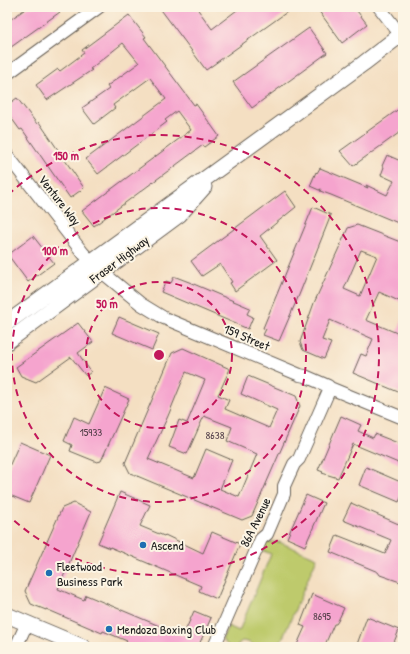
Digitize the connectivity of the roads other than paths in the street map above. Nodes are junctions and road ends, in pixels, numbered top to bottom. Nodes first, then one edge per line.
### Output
1 (99, 7) edge
2 (380, 7) edge
3 (402, 35) edge
4 (7, 74) edge
5 (7, 155) edge
6 (222, 167) junction
7 (91, 262) junction
8 (102, 272) junction
9 (7, 323) edge
10 (7, 342) edge
11 (330, 388) junction
12 (403, 418) edge
13 (7, 615) edge
14 (26, 623) junction
15 (16, 647) edge
16 (82, 647) edge
17 (214, 647) edge

1 - 4 street
2 - 3 street
3 - 6 main road, Fraser Highway
5 - 7 street, Venture Way
6 - 7 main road, Fraser Highway
6 - 8 main road, Fraser Highway
7 - 8 street, 159 Street
7 - 9 main road, Fraser Highway
8 - 10 main road, Fraser Highway
8 - 11 street, 159 Street
11 - 12 street, 159 Street
11 - 17 street, 86A Avenue
13 - 14 main road
14 - 15 street
14 - 16 main road

